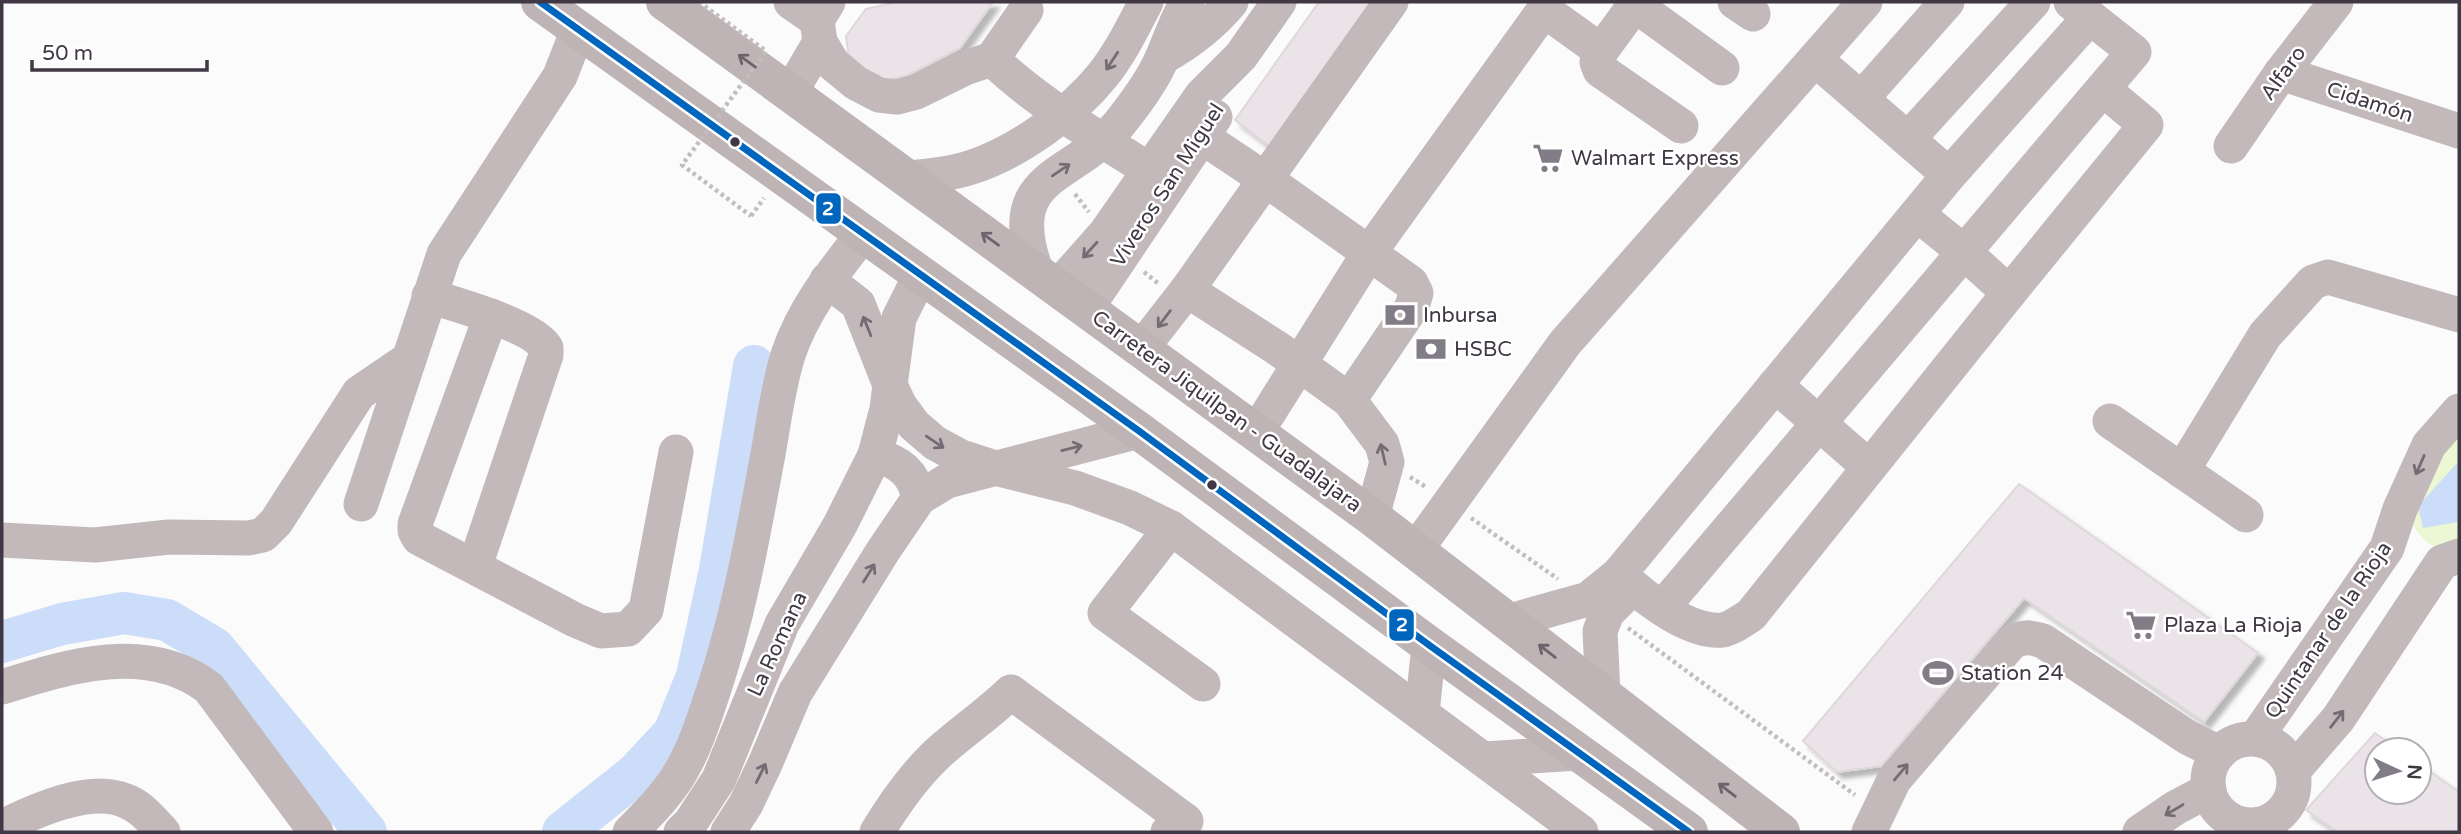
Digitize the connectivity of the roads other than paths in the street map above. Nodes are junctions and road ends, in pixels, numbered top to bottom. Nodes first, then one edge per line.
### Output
1 (540, 2) edge
2 (665, 2) edge
3 (1146, 2) edge
4 (1187, 2) edge
5 (1231, 2) edge
6 (1279, 2) edge
7 (1391, 2) edge
8 (1865, 2) edge
9 (1947, 2) edge
10 (2031, 2) edge
11 (2336, 2) edge
12 (1634, 3) edge
13 (1026, 10) dead end
14 (2081, 10) edge
15 (814, 16) edge
16 (578, 30) junction
17 (1601, 51) junction
18 (1241, 56) junction
19 (1163, 57) junction
20 (1815, 59) junction
21 (992, 60) junction
22 (1722, 68) dead end
23 (2281, 73) junction
24 (2103, 89) junction
25 (789, 93) junction
26 (1862, 98) junction
27 (1061, 115) junction
28 (1681, 126) dead end
29 (2459, 131) edge
30 (1202, 137) junction
31 (1908, 139) junction
32 (1103, 142) junction
33 (2231, 146) dead end
34 (1949, 176) junction
35 (1159, 177) junction
36 (908, 178) junction
37 (1265, 179) junction
38 (1917, 214) junction
39 (864, 233) junction
40 (1964, 252) junction
41 (1369, 253) junction
42 (921, 274) junction
43 (827, 280) junction
44 (1060, 290) junction
45 (1187, 290) junction
46 (2009, 293) junction
47 (429, 296) junction
48 (2459, 315) edge
49 (491, 316) junction
50 (1141, 349) junction
51 (409, 359) junction
52 (1294, 360) junction
53 (890, 385) junction
54 (1774, 385) junction
55 (1349, 400) junction
56 (2459, 411) edge
57 (2110, 421) dead end
58 (1817, 424) junction
59 (1250, 428) junction
60 (1139, 431) junction
61 (676, 452) dead end
62 (875, 456) junction
63 (1869, 467) junction
64 (995, 468) junction
65 (2182, 471) junction
66 (919, 498) junction
67 (362, 504) dead end
68 (2246, 515) dead end
69 (1372, 517) junction
70 (1171, 528) junction
71 (2393, 530) junction
72 (2, 540) edge
73 (1415, 551) junction
74 (2451, 559) edge
75 (475, 566) junction
76 (1626, 580) junction
77 (1662, 608) junction
78 (1510, 621) junction
79 (1429, 645) junction
80 (1203, 684) dead end
81 (2, 687) edge
82 (1603, 694) junction
83 (1422, 713) junction
84 (2255, 739) junction
85 (2219, 753) junction
86 (1578, 754) junction
87 (1485, 760) junction
88 (2290, 810) edge
89 (2212, 813) edge
90 (1873, 822) edge
91 (2, 827) edge
92 (163, 832) edge
93 (316, 832) edge
94 (630, 832) edge
95 (681, 832) edge
96 (728, 832) edge
97 (877, 832) edge
98 (1168, 832) edge
99 (1581, 832) edge
100 (1689, 832) edge
101 (1782, 832) edge
102 (2141, 832) edge

1 - 16 highway
25 -> 2 highway, Carretera Jiquilpan - Guadalajara
3 -> 27 street
4 - 19 street
5 - 19 street
6 - 18 street, Víveros San Miguel
7 - 37 street
8 - 20 street
9 - 26 street
10 - 31 street
11 - 23 street, Alfaro
12 - 17 street
12 - 22 street
13 - 21 street
14 - 24 street
14 - 34 street
15 - 21 street
15 - 25 street
16 - 39 highway
16 - 47 street
17 - 28 street
17 - 41 street
18 - 30 street, Víveros San Miguel
18 - 35 street, Víveros San Miguel
19 - 32 street
20 - 26 street
20 - 73 street
21 - 27 street
23 - 29 street, Cidamón
23 - 33 street, Alfaro
24 - 40 street
24 - 46 street
25 - 36 highway, Carretera Jiquilpan - Guadalajara
26 - 31 street
27 - 32 street
27 - 36 street
30 - 35 street, Víveros San Miguel
30 - 37 street
31 - 34 street
32 - 35 street
44 -> 32 street
34 - 38 street
35 - 44 street, Víveros San Miguel
44 -> 36 highway, Carretera Jiquilpan - Guadalajara
37 - 41 street
37 - 45 street
38 - 40 street
38 - 54 street
39 - 42 highway
39 - 43 street
40 - 46 street
40 - 58 street
41 - 52 street
41 - 55 street
42 - 53 street, La Romana
42 - 60 highway
53 -> 43 street
43 - 94 street
44 - 50 highway, Carretera Jiquilpan - Guadalajara
45 -> 50 street
45 - 52 street
46 - 63 street
47 - 49 street
47 - 51 street
48 - 65 street
49 - 75 street
49 - 75 street
50 - 59 highway, Carretera Jiquilpan - Guadalajara
51 - 67 street
51 - 72 street
52 - 55 street
52 - 59 street
53 - 62 street, La Romana
53 -> 64 street
54 - 58 street
54 - 76 street
69 -> 55 street
56 -> 71 street, Quintanar de la Rioja
57 - 65 street
58 - 63 street
58 - 77 street
59 - 69 highway, Carretera Jiquilpan - Guadalajara
64 -> 60 street, La Romana
60 - 79 highway
61 - 75 street
62 - 66 street
62 - 95 street, La Romana
63 - 77 street
64 - 66 street, La Romana
64 - 70 street
65 - 68 street
96 -> 66 street, La Romana
69 - 73 highway, Carretera Jiquilpan - Guadalajara
70 - 80 street
70 - 83 street
71 - 74 street
71 - 84 street, Quintanar de la Rioja
73 - 78 highway, Carretera Jiquilpan - Guadalajara
88 -> 74 street
76 - 77 street
76 - 78 street
76 - 82 street
82 -> 78 highway, Carretera Jiquilpan - Guadalajara
79 - 83 street
79 - 86 highway
81 - 93 street
101 -> 82 highway, Carretera Jiquilpan - Guadalajara
83 - 87 street
84 - 85 street
84 - 88 street
85 - 89 street
90 -> 85 street
86 - 87 street
86 - 100 highway
87 - 99 street
88 - 89 street
89 -> 102 street
91 - 92 street
97 - 98 street

